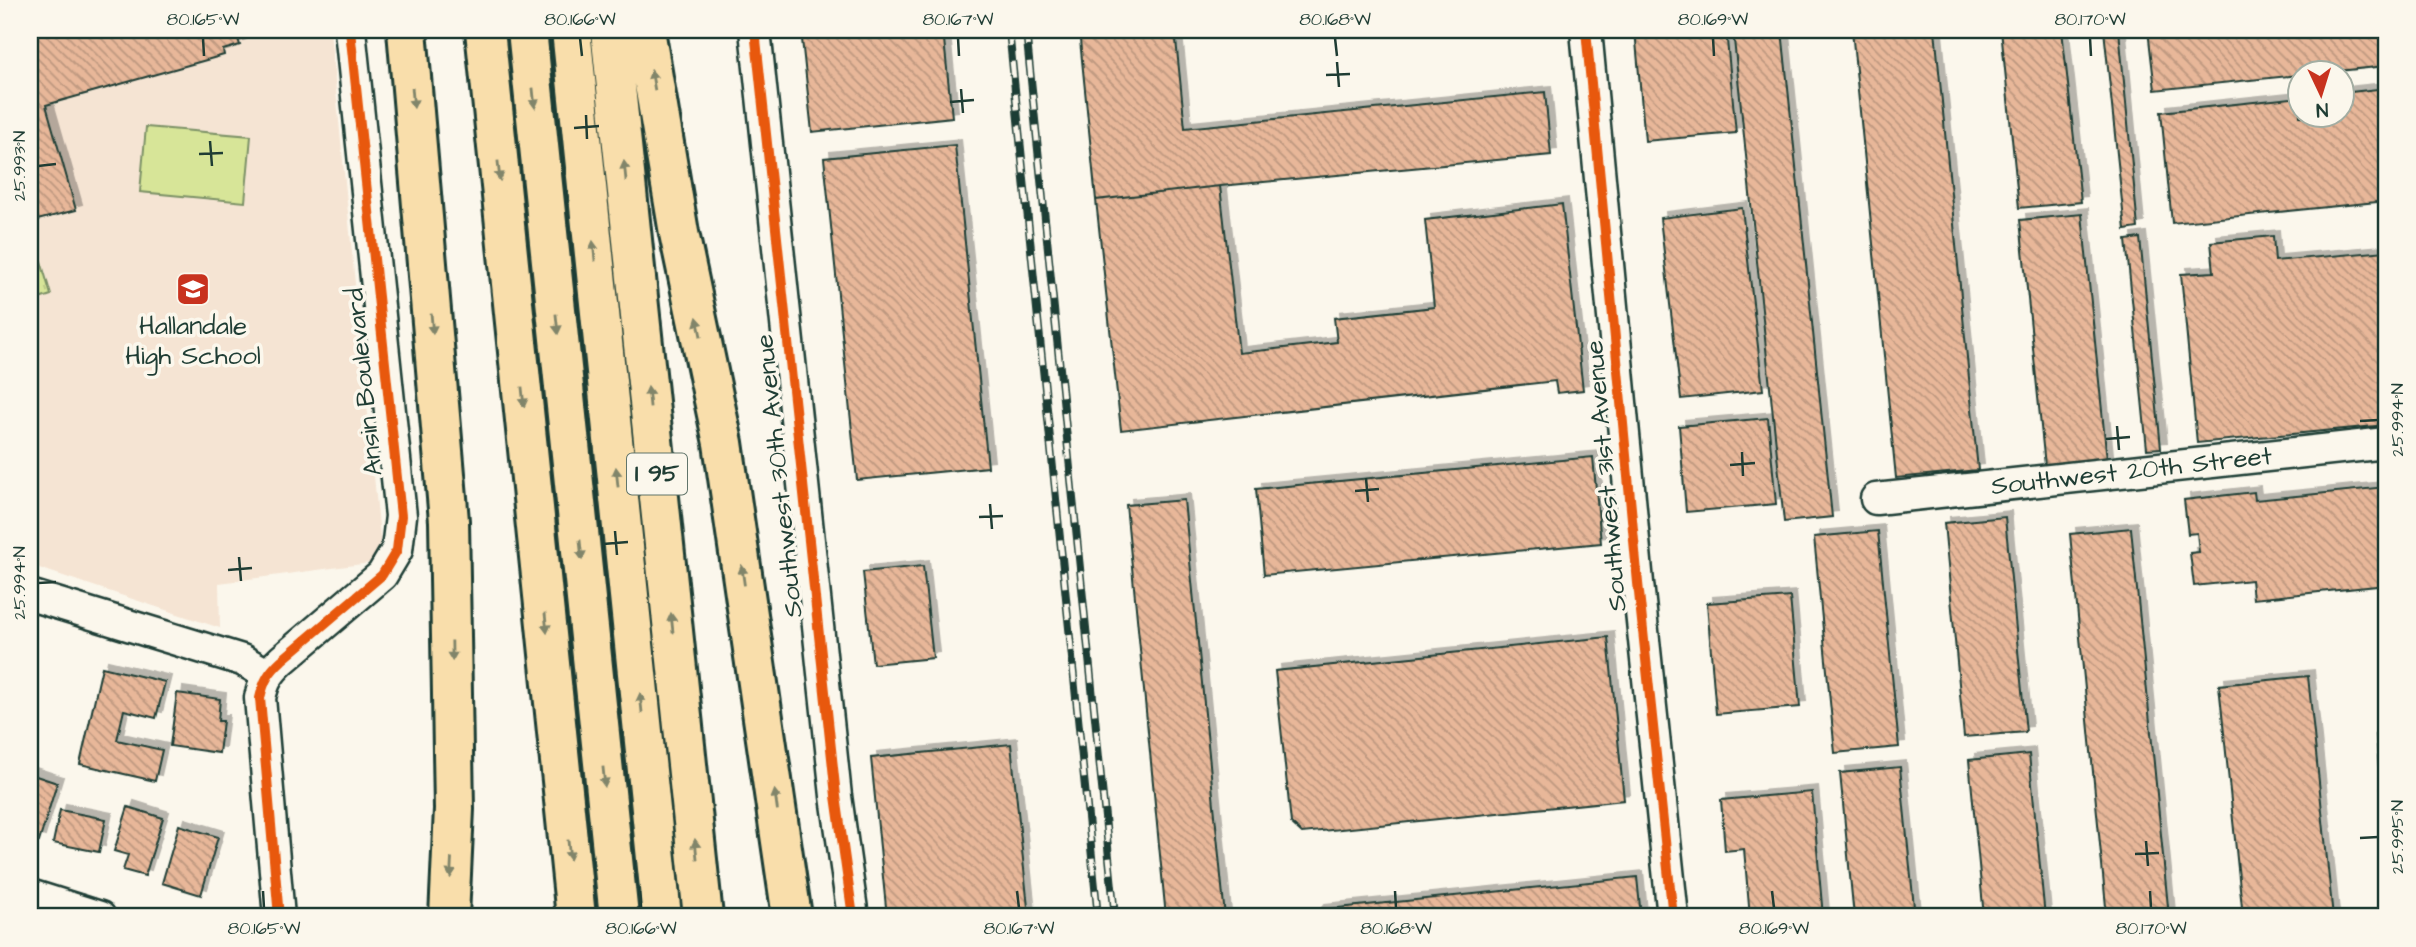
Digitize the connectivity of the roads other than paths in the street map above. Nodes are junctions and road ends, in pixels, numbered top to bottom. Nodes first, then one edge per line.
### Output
1 (350, 30) edge
2 (407, 30) edge
3 (485, 30) edge
4 (527, 30) edge
5 (571, 30) edge
6 (610, 30) edge
7 (645, 30) edge
8 (755, 30) edge
9 (1586, 30) edge
10 (2386, 443) edge
11 (1876, 499) dead end
12 (30, 595) edge
13 (267, 674) junction
14 (30, 895) edge
15 (100, 917) edge
16 (279, 917) edge
17 (449, 917) edge
18 (576, 917) edge
19 (619, 917) edge
20 (662, 917) edge
21 (703, 917) edge
22 (792, 917) edge
23 (853, 917) edge
24 (1673, 917) edge

1 - 13 street, Ansin Boulevard
2 -> 17 highway
3 -> 18 highway
4 -> 19 highway
20 -> 5 highway
21 -> 6 highway, I 95
22 -> 7 highway
8 - 23 street, Southwest 30th Avenue
9 - 24 street, Southwest 31st Avenue
10 - 11 street, Southwest 20th Street
12 - 13 street
13 - 16 street
14 - 15 street

